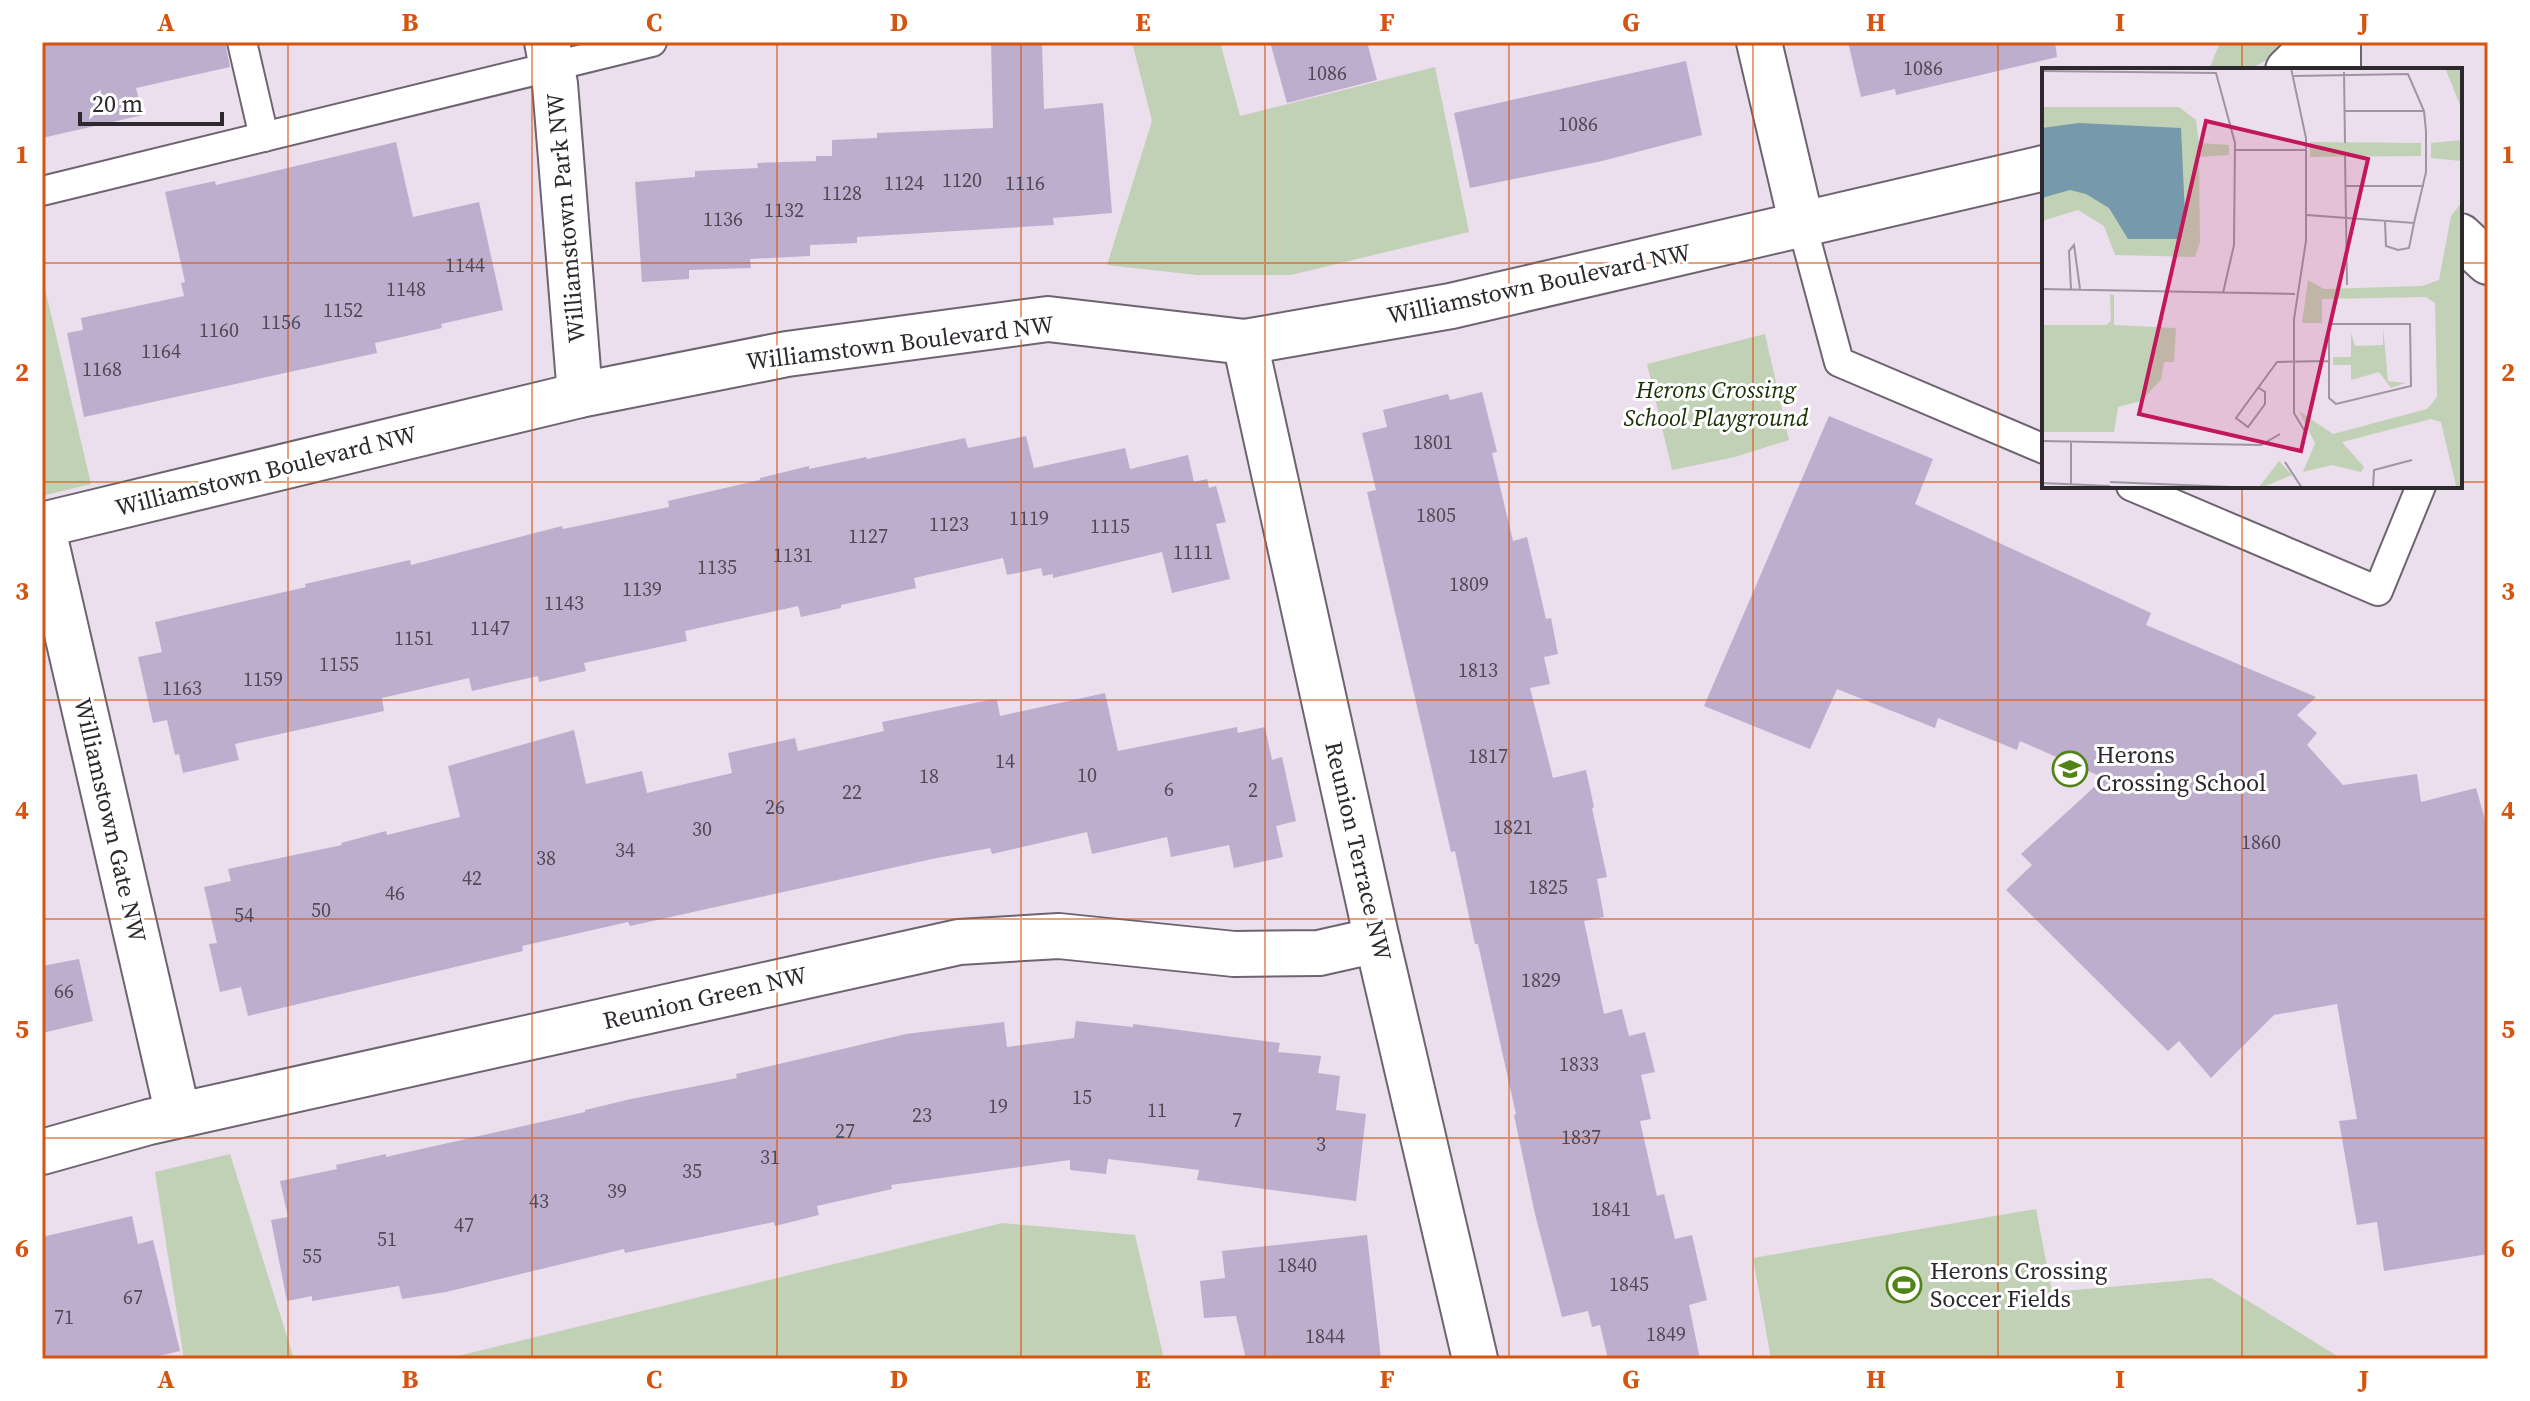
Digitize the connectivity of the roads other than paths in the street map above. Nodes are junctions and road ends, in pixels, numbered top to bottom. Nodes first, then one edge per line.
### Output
1 (242, 42) edge
2 (652, 42) edge
3 (1759, 42) edge
4 (2317, 42) edge
5 (2338, 42) edge
6 (549, 54) edge
7 (2290, 68) edge
8 (2338, 68) edge
9 (264, 137) junction
10 (2042, 168) edge
11 (42, 191) edge
12 (2462, 216) edge
13 (2488, 220) edge
14 (1802, 225) junction
15 (2462, 238) edge
16 (2488, 262) edge
17 (1245, 342) junction
18 (580, 395) junction
19 (2042, 448) edge
20 (2136, 488) edge
21 (2420, 488) edge
22 (42, 525) edge
23 (1377, 940) junction
24 (178, 1115) junction
25 (42, 1152) edge
26 (1475, 1359) edge

1 - 9 lane
2 - 6 lane
3 - 14 street
4 - 7 street
5 - 8 street
6 - 9 lane
6 - 18 street, Williamstown Park NW
9 - 11 lane
10 - 14 street, Williamstown Boulevard NW
12 - 13 street
14 - 17 street, Williamstown Boulevard NW
14 - 19 lane
15 - 16 street
17 - 18 street, Williamstown Boulevard NW
17 - 23 street, Reunion Terrace NW
18 - 22 street, Williamstown Boulevard NW
20 - 21 lane
22 - 24 street, Williamstown Gate NW
23 - 24 street, Reunion Green NW
23 - 26 street, Reunion Terrace NW
24 - 25 street, Reunion Green NW

